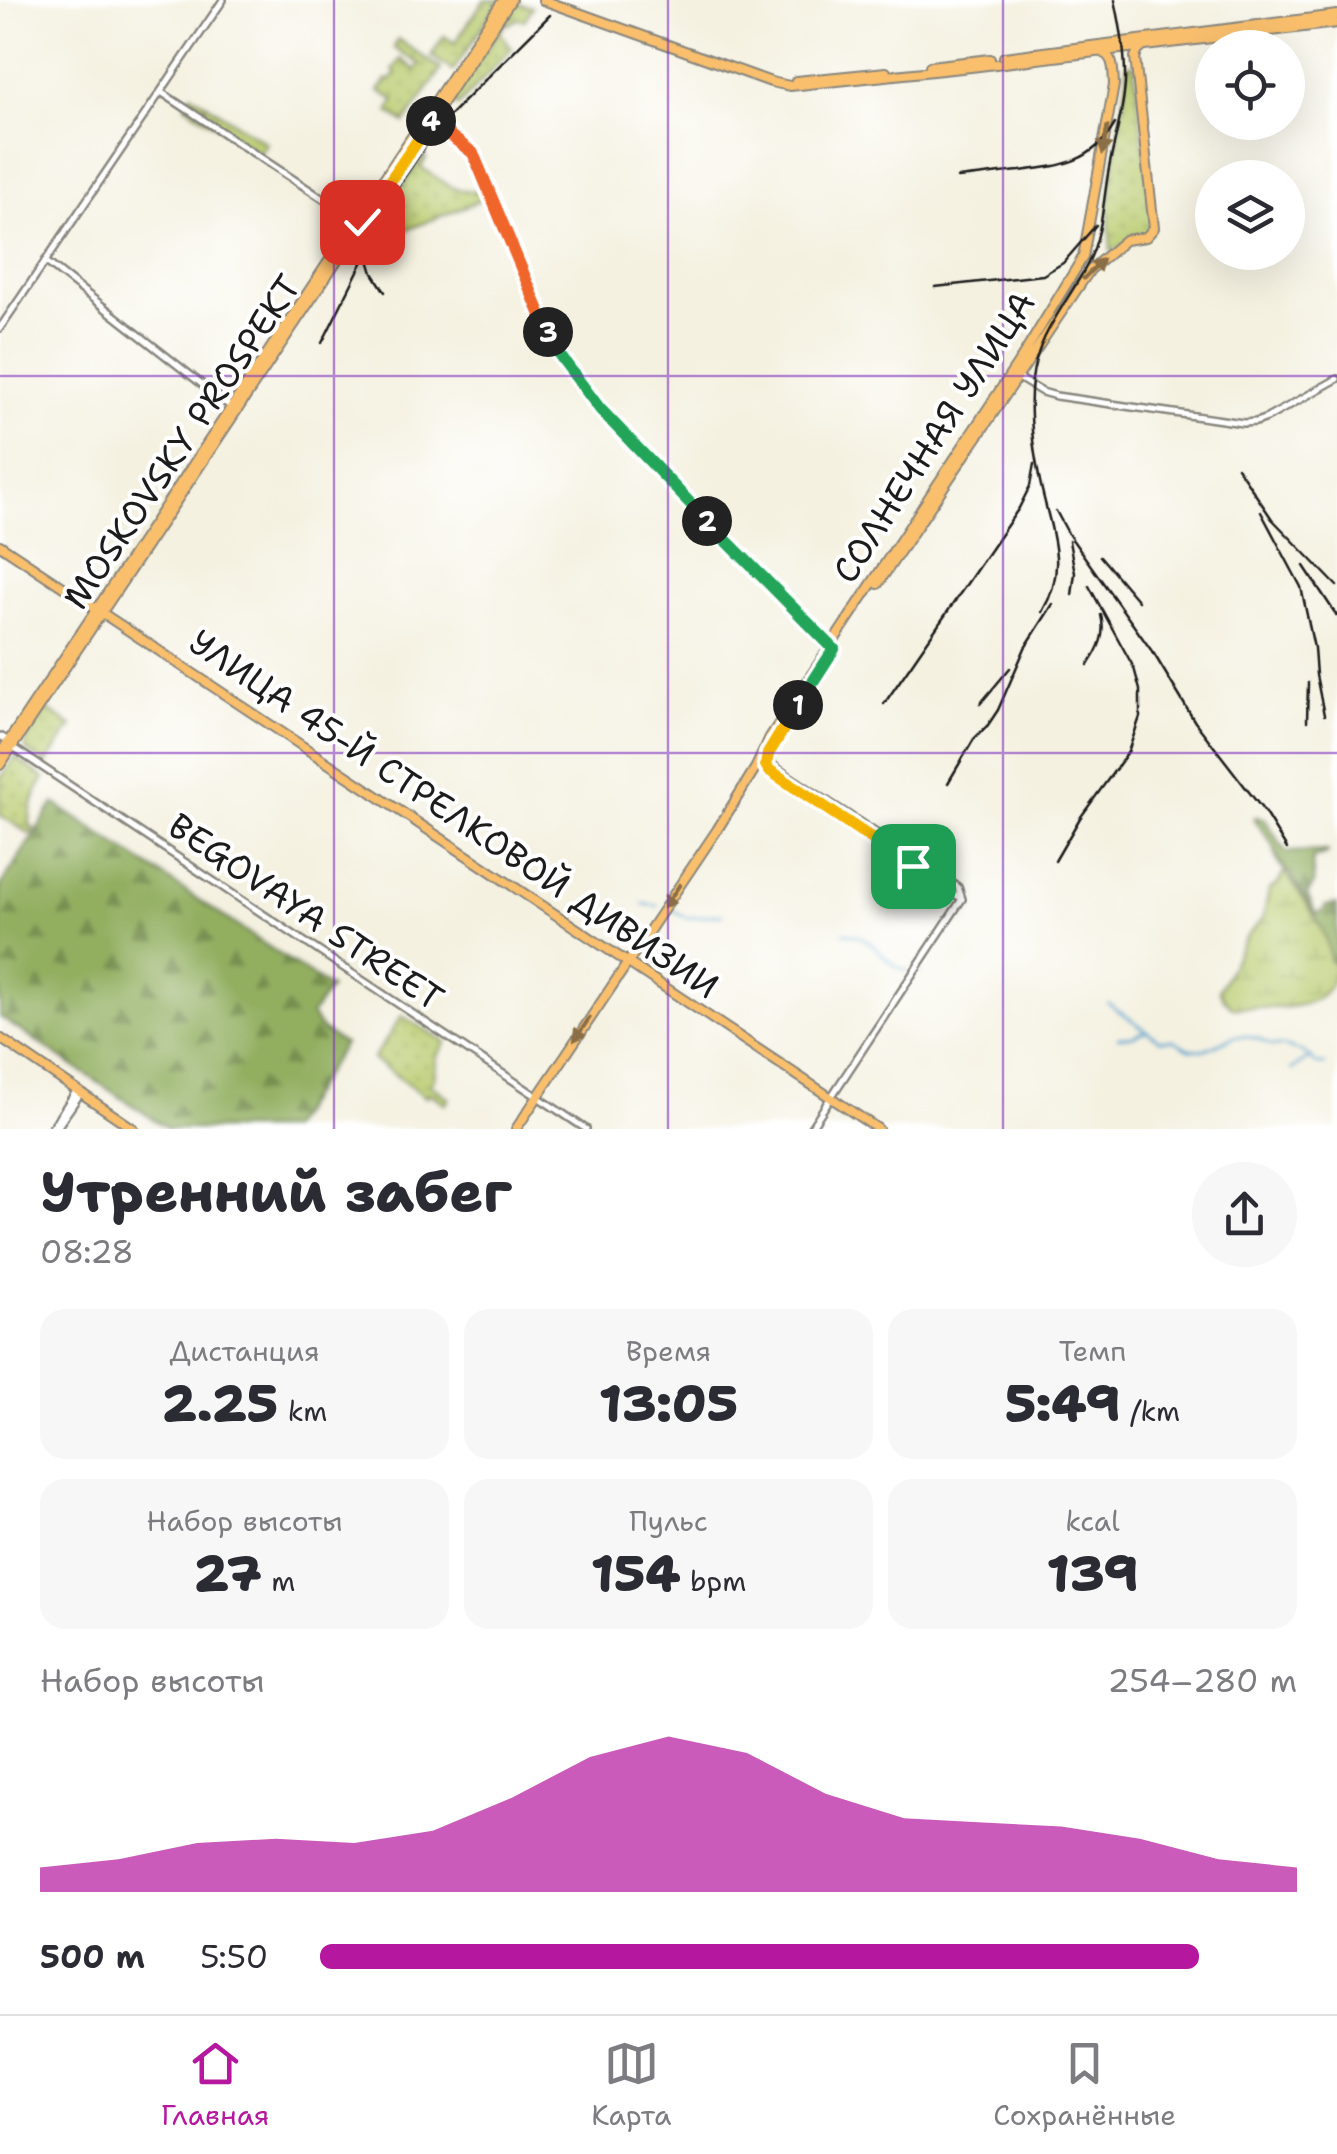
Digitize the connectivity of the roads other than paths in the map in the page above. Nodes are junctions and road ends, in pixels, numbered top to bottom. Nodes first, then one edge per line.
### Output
1 (223, 0) edge
2 (507, 0) edge
3 (543, 0) edge
4 (557, 0) edge
5 (1337, 19) edge
6 (1254, 29) junction
7 (1144, 46) junction
8 (1099, 50) junction
9 (988, 62) junction
10 (733, 66) junction
11 (161, 92) junction
12 (431, 120) junction
13 (358, 222) junction
14 (45, 261) junction
15 (0, 328) edge
16 (1041, 334) junction
17 (1014, 375) junction
18 (1337, 379) edge
19 (231, 407) junction
20 (194, 468) junction
21 (0, 545) edge
22 (98, 611) junction
23 (833, 648) junction
24 (7, 741) edge
25 (771, 749) junction
26 (0, 754) edge
27 (0, 765) edge
28 (756, 767) junction
29 (769, 770) junction
30 (930, 878) junction
31 (943, 878) junction
32 (962, 899) junction
33 (626, 962) junction
34 (0, 1040) edge
35 (78, 1093) junction
36 (536, 1096) junction
37 (830, 1097) junction
38 (54, 1129) edge
39 (132, 1129) edge
40 (516, 1129) edge
41 (586, 1129) edge
42 (810, 1129) edge
43 (878, 1129) edge

1 - 11 street
2 - 12 main road, MOSKOVSKY PROSPEKT
2 - 13 main road, MOSKOVSKY PROSPEKT
3 - 10 main road
4 - 10 main road
5 - 6 main road
6 - 7 main road
6 - 9 main road
7 - 8 main road
16 -> 7 main road, СОЛНЕЧНАЯ УЛИЦА
8 - 9 main road
8 -> 16 main road, СОЛНЕЧНАЯ УЛИЦА
9 - 10 main road
11 - 13 street
11 - 14 street
12 - 13 main road, MOSKOVSKY PROSPEKT
12 - 23 street
13 - 19 main road, MOSKOVSKY PROSPEKT
13 - 20 main road, MOSKOVSKY PROSPEKT
14 - 15 street
14 - 19 street
16 - 17 main road, СОЛНЕЧНАЯ УЛИЦА
17 - 18 street
17 - 23 main road, СОЛНЕЧНАЯ УЛИЦА
19 - 20 main road, MOSKOVSKY PROSPEKT
20 - 22 main road, MOSKOVSKY PROSPEKT
21 - 22 main road, УЛИЦА 45-Й СТРЕЛКОВОЙ ДИВИЗИИ
22 - 24 main road, MOSKOVSKY PROSPEKT
22 - 33 main road, УЛИЦА 45-Й СТРЕЛКОВОЙ ДИВИЗИИ
23 - 25 main road, СОЛНЕЧНАЯ УЛИЦА
23 - 28 main road, СОЛНЕЧНАЯ УЛИЦА
24 - 26 main road, MOSKOVSKY PROSPEKT
24 - 27 main road, MOSKOVSKY PROSPEKT
24 - 36 street, BEGOVAYA STREET
25 - 29 street
25 - 31 street
28 - 29 street
28 -> 33 main road, СОЛНЕЧНАЯ УЛИЦА
29 - 30 street
30 - 31 street
30 - 32 street
31 - 32 street
32 - 37 street
33 -> 36 main road, СОЛНЕЧНАЯ УЛИЦА
33 - 37 main road, УЛИЦА 45-Й СТРЕЛКОВОЙ ДИВИЗИИ
34 - 35 main road
35 - 38 street
35 - 39 main road
36 - 40 main road, СОЛНЕЧНАЯ УЛИЦА
36 - 41 street, BEGOVAYA STREET
37 - 42 street
37 - 43 main road, УЛИЦА 45-Й СТРЕЛКОВОЙ ДИВИЗИИ

